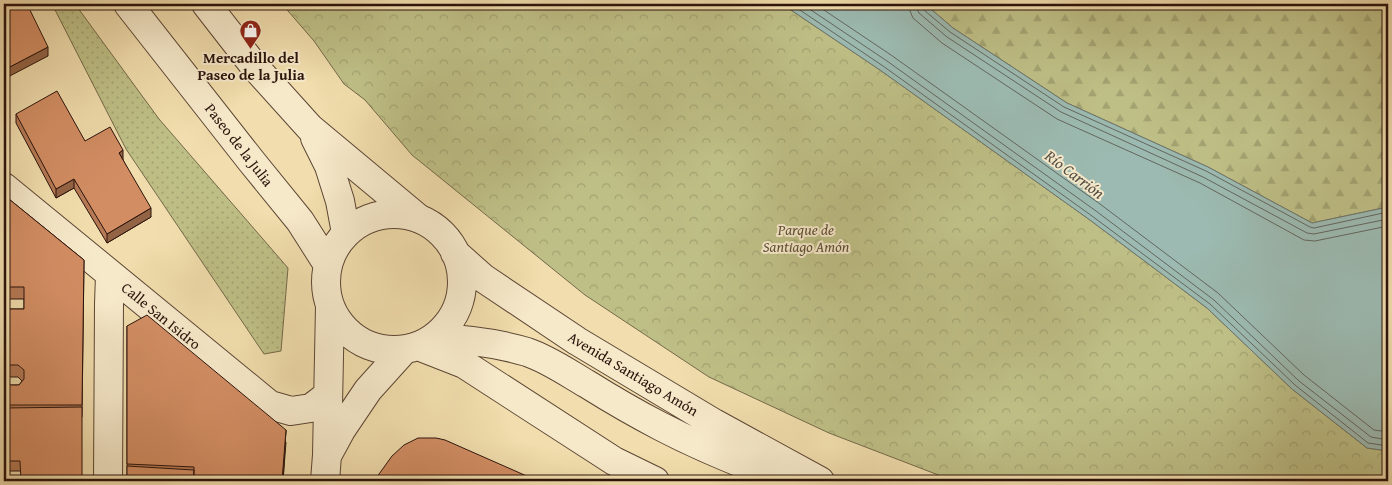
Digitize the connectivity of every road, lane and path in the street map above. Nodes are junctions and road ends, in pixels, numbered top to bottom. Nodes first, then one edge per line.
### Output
1 (128, 4) edge
2 (206, 4) edge
3 (310, 128) junction
4 (4, 187) edge
5 (418, 218) junction
6 (346, 233) junction
7 (455, 253) junction
8 (328, 265) junction
9 (110, 275) junction
10 (330, 306) junction
11 (418, 345) junction
12 (328, 396) junction
13 (326, 468) edge
14 (108, 481) edge
15 (655, 481) edge
16 (788, 481) edge
17 (820, 481) edge

1 - 8 street, Paseo de la Julia
2 - 3 street
3 - 5 street
3 - 6 street
4 - 9 street, Calle San Isidro
5 - 6 street
5 - 7 street
6 - 8 street
7 - 11 street
7 - 17 street, Avenida Santiago Amón
8 - 10 street
9 - 12 street, Calle San Isidro
9 - 14 street
10 - 11 street
10 - 12 street
11 - 13 street
11 - 15 street
11 - 16 street, Avenida Santiago Amón
12 - 13 street

